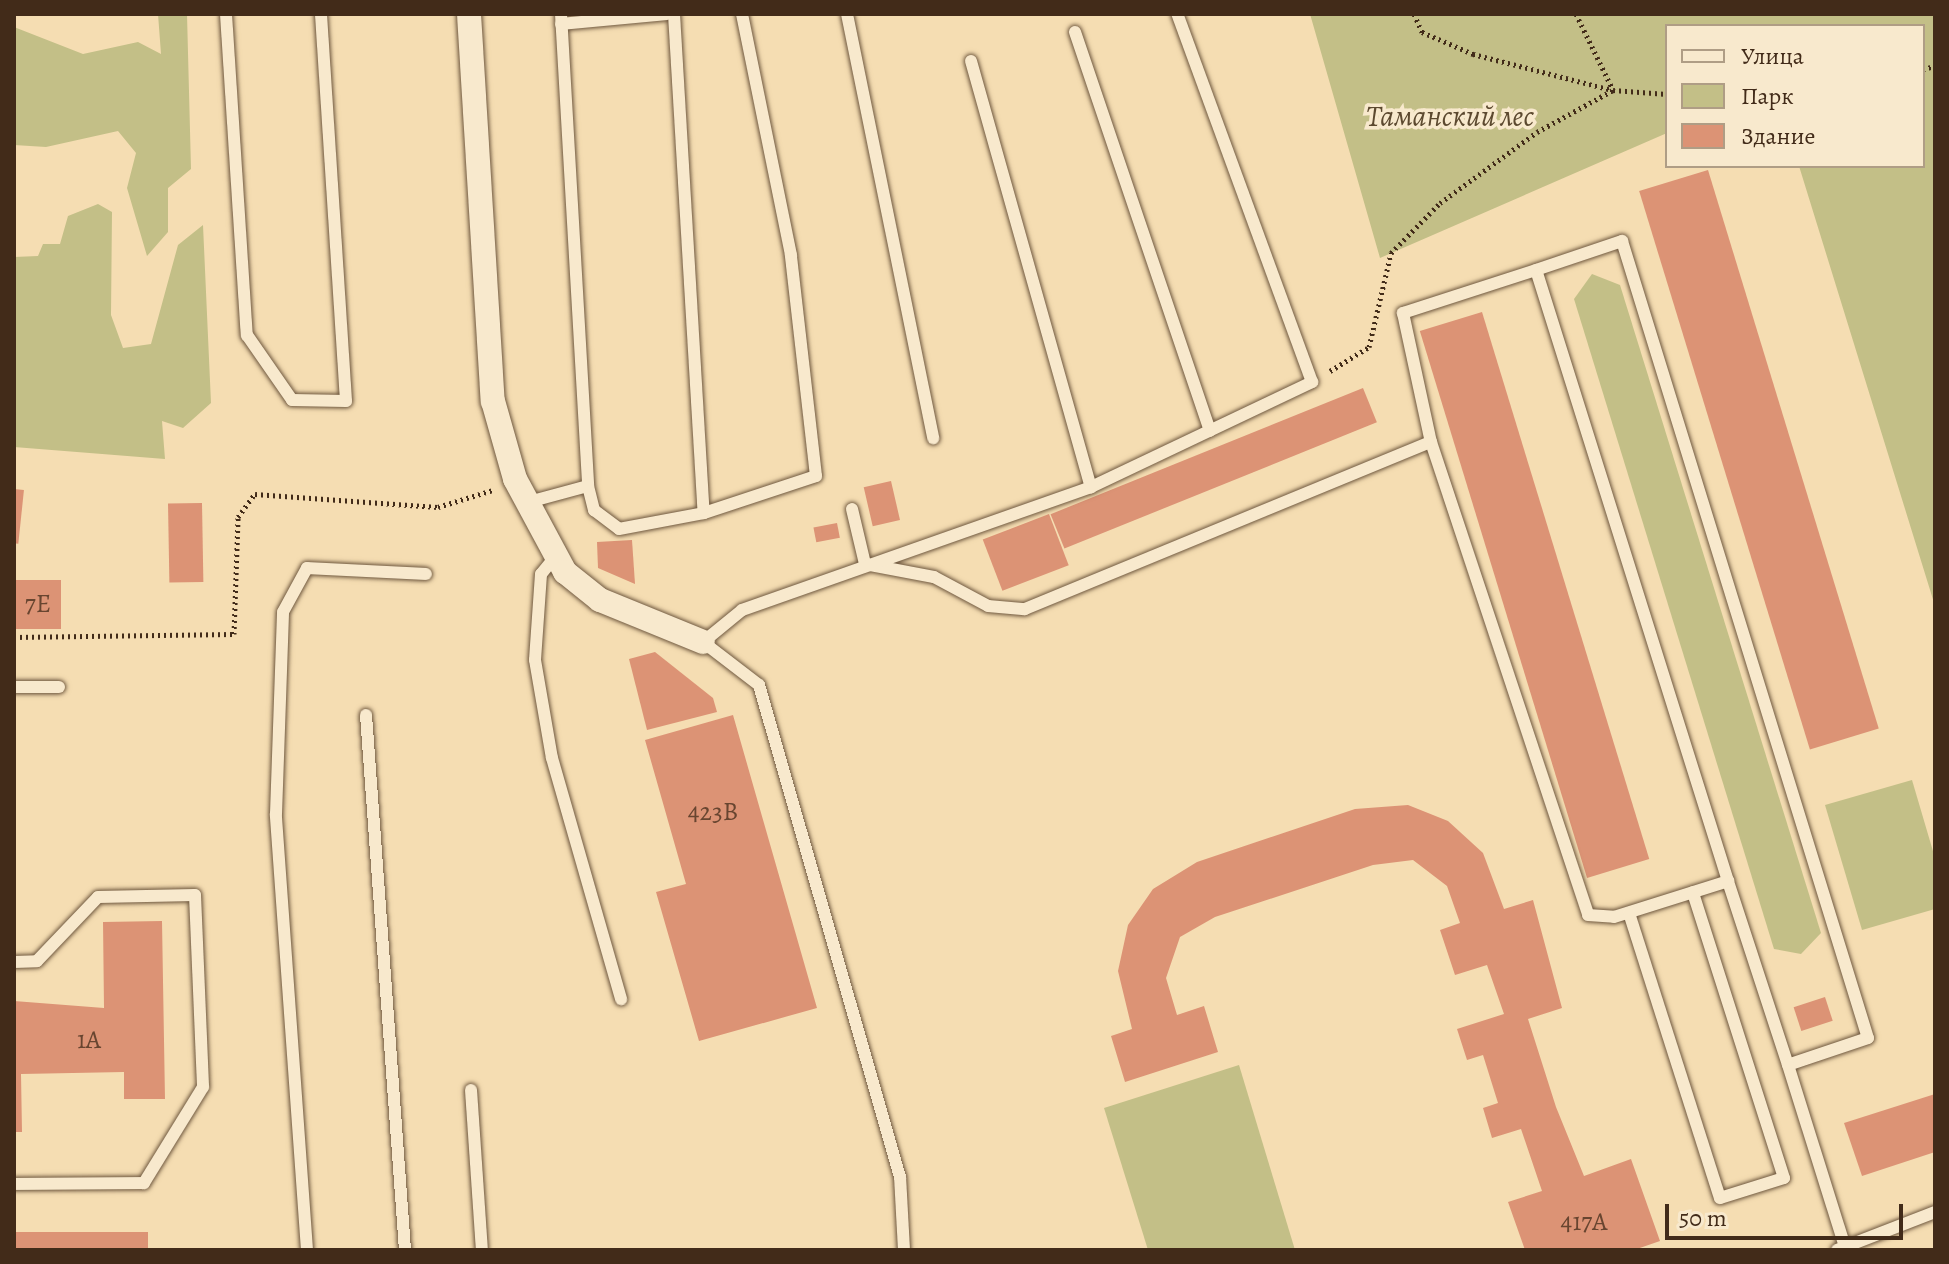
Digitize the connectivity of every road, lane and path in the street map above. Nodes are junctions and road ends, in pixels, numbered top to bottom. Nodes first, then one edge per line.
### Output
1 (226, 14) edge
2 (321, 14) edge
3 (469, 14) edge
4 (667, 14) edge
5 (674, 14) edge
6 (742, 14) edge
7 (847, 14) edge
8 (1177, 14) edge
9 (1414, 14) edge
10 (1576, 14) edge
11 (561, 19) edge
12 (1075, 32) dead end
13 (971, 61) dead end
14 (1613, 90) junction
15 (1665, 94) edge
16 (1536, 270) junction
17 (1312, 382) junction
18 (1210, 431) junction
19 (933, 438) dead end
20 (1431, 442) junction
21 (515, 479) junction
22 (588, 486) junction
23 (1091, 487) junction
24 (525, 503) junction
25 (852, 509) dead end
26 (704, 513) junction
27 (555, 557) junction
28 (865, 564) junction
29 (426, 574) dead end
30 (14, 637) edge
31 (703, 642) junction
32 (14, 687) edge
33 (59, 687) dead end
34 (366, 715) dead end
35 (1728, 881) junction
36 (1693, 892) junction
37 (1629, 913) junction
38 (14, 962) edge
39 (621, 999) dead end
40 (1788, 1065) junction
41 (471, 1090) dead end
42 (14, 1184) edge
43 (1935, 1212) edge
44 (1841, 1248) edge
45 (307, 1250) edge
46 (405, 1250) edge
47 (482, 1250) edge
48 (904, 1250) edge

1 - 2 lane
3 - 21 street
4 - 11 lane
5 - 26 lane
6 - 26 lane
7 - 19 lane
8 - 17 lane
9 - 14 path
10 - 14 path
11 - 22 lane
12 - 18 lane
13 - 23 lane
14 - 15 path
14 - 17 path
16 - 20 lane
16 - 35 lane
16 - 40 lane
17 - 18 lane
18 - 23 lane
20 - 28 lane
20 - 37 lane
21 - 24 street
21 - 30 path
22 - 24 lane
22 - 26 lane
23 - 28 lane
24 - 27 street
25 - 28 lane
27 - 31 street
27 - 39 lane
28 - 31 lane
29 - 45 lane
31 - 48 lane
32 - 33 lane
34 - 46 lane
35 - 36 lane
35 - 40 lane
36 - 37 lane
36 - 37 lane
38 - 42 lane
40 - 44 lane
41 - 47 lane
43 - 44 lane

